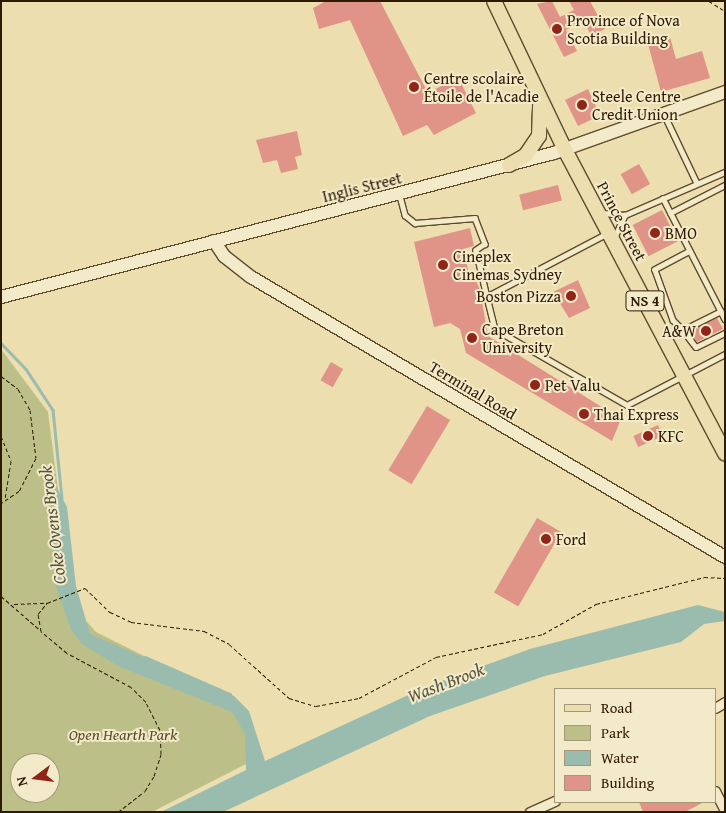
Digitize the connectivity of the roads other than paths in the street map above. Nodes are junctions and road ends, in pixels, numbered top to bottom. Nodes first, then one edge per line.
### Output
1 (494, 1) edge
2 (540, 92) junction
3 (725, 92) edge
4 (665, 116) junction
5 (565, 150) junction
6 (509, 166) junction
7 (725, 172) edge
8 (697, 183) junction
9 (725, 185) edge
10 (400, 194) junction
11 (662, 198) junction
12 (597, 212) junction
13 (670, 213) junction
14 (625, 215) junction
15 (611, 238) junction
16 (214, 241) junction
17 (690, 251) junction
18 (1, 297) edge
19 (487, 297) junction
20 (721, 311) junction
21 (725, 318) edge
22 (683, 330) junction
23 (725, 333) edge
24 (725, 354) edge
25 (684, 375) junction
26 (725, 453) edge
27 (725, 557) edge
28 (716, 793) edge
29 (554, 801) edge
30 (725, 811) edge
31 (530, 812) edge

1 - 2 main road, Prince Street / NS 4
2 - 5 main road, Prince Street / NS 4
2 - 6 main road
3 - 4 street, Inglis Street
4 - 5 street, Inglis Street
4 - 8 lane
5 - 6 street, Inglis Street
5 - 12 main road, Prince Street / NS 4
6 - 10 street, Inglis Street
7 - 8 lane
8 - 11 lane
9 - 13 lane
10 - 16 street, Inglis Street
10 - 19 lane
11 - 13 lane
11 - 14 lane
12 - 14 lane
12 - 15 main road, Prince Street / NS 4
13 - 17 lane
14 - 15 lane
15 - 19 lane
15 - 25 main road, Prince Street / NS 4
16 - 18 street, Inglis Street
16 - 27 street, Terminal Road
17 - 20 lane
17 - 22 lane
19 - 25 lane
20 - 21 lane
20 - 22 lane
22 - 23 lane
24 - 25 lane
25 - 26 main road, Prince Street / NS 4
28 - 30 street
29 - 31 street

